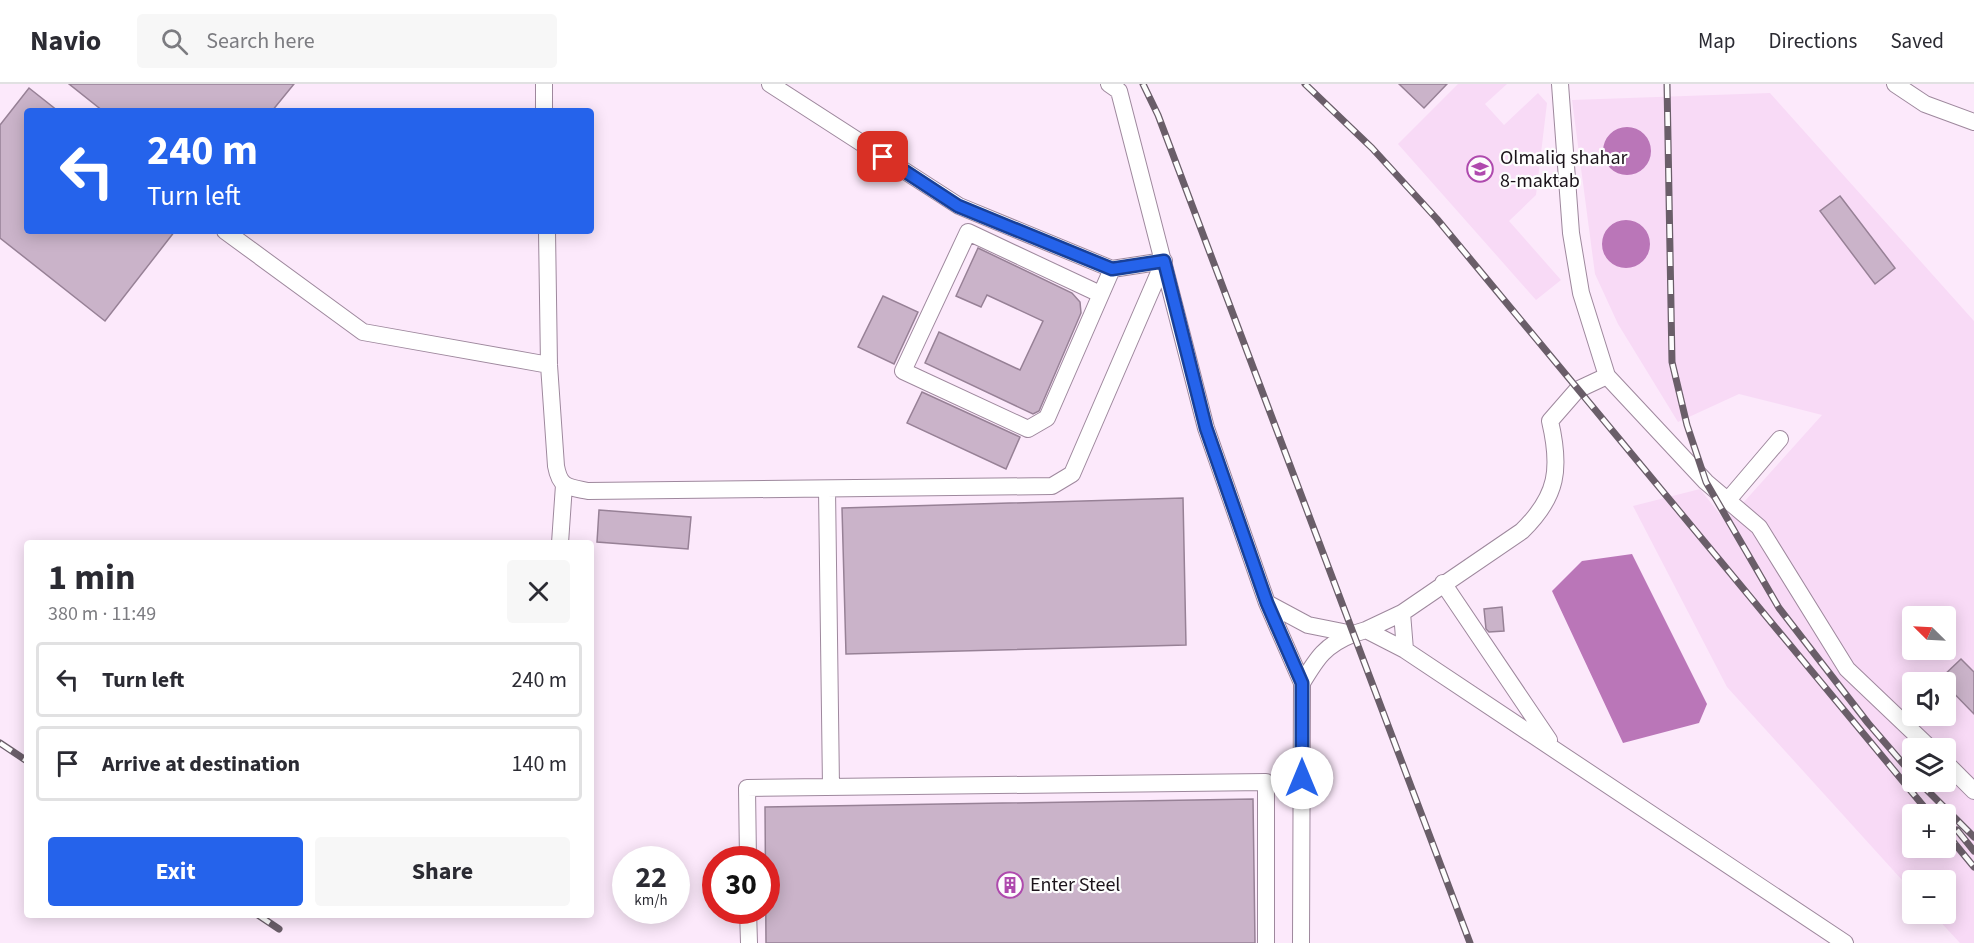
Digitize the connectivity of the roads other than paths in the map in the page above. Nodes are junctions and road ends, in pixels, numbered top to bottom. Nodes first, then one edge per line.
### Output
1 (544, 84) edge
2 (771, 84) edge
3 (1109, 84) edge
4 (1560, 84) edge
5 (1895, 84) edge
6 (544, 108) edge
7 (1974, 122) edge
8 (229, 234) edge
9 (547, 234) edge
10 (1164, 261) junction
11 (1112, 269) junction
12 (1100, 294) junction
13 (549, 365) junction
14 (1607, 376) junction
15 (1780, 439) dead end
16 (564, 485) junction
17 (827, 489) junction
18 (1728, 501) junction
19 (560, 540) edge
20 (1443, 583) junction
21 (1267, 603) junction
22 (1402, 613) junction
23 (1360, 632) junction
24 (1405, 650) junction
25 (1302, 683) junction
26 (1919, 738) edge
27 (1555, 748) junction
28 (1956, 774) edge
29 (831, 787) junction
30 (1974, 791) edge
31 (748, 846) edge
32 (748, 924) edge
33 (749, 943) edge
34 (1266, 943) edge
35 (1301, 943) edge
36 (1845, 943) edge

1 - 6 street
2 - 11 street
3 - 10 street
4 - 14 street
5 - 7 street
8 - 13 street
9 - 13 street
10 - 11 street
10 - 17 street
10 - 21 street
11 - 12 street
12 - 12 street
13 - 16 street
14 - 18 street
14 - 20 street
15 - 18 street
16 - 17 street
16 - 19 street
17 - 29 street
18 - 26 street
20 - 22 street
20 - 27 street
21 - 23 street
21 - 25 street
22 - 23 street
22 - 24 street
23 - 24 street
23 - 25 street
24 - 27 street
25 - 35 street
27 - 36 street
28 - 30 street
29 - 31 street
29 - 34 street
32 - 33 street

